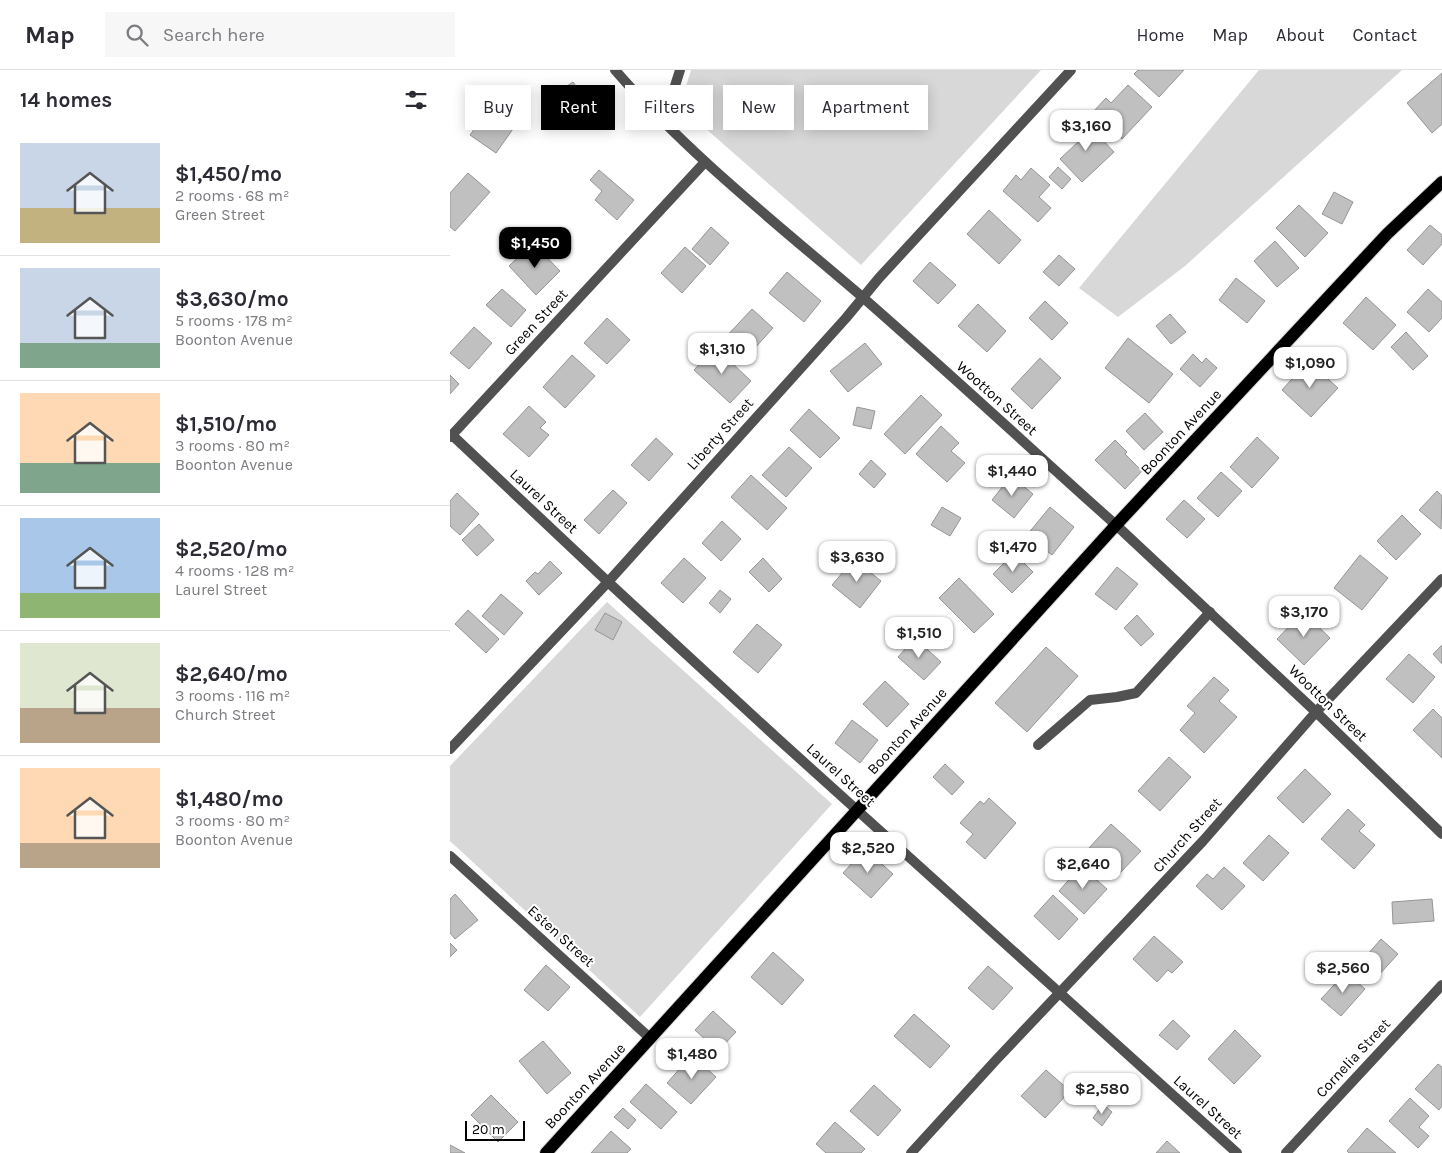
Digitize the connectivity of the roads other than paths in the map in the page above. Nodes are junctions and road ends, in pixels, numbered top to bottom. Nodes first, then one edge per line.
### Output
1 (616, 70) edge
2 (680, 70) edge
3 (1070, 70) edge
4 (629, 85) edge
5 (675, 85) edge
6 (673, 130) edge
7 (705, 162) junction
8 (1442, 182) edge
9 (862, 298) junction
10 (451, 436) edge
11 (1116, 525) junction
12 (1442, 579) edge
13 (608, 582) junction
14 (1210, 612) junction
15 (1316, 712) junction
16 (1038, 745) dead end
17 (450, 749) edge
18 (858, 810) junction
19 (1442, 834) edge
20 (450, 856) edge
21 (1442, 985) edge
22 (1060, 992) junction
23 (651, 1039) junction
24 (546, 1153) edge
25 (911, 1153) edge
26 (1237, 1153) edge
27 (1286, 1153) edge

1 - 4 street, Wootton Street
2 - 5 street
3 - 9 street, Liberty Street
6 - 7 street, Wootton Street
7 - 9 street, Wootton Street
7 - 10 street, Green Street
8 - 11 main road, Boonton Avenue
9 - 11 street, Wootton Street
9 - 13 street, Liberty Street
10 - 13 street, Laurel Street
11 - 14 street, Wootton Street
11 - 18 main road, Boonton Avenue
12 - 15 street, Church Street
13 - 17 street, Liberty Street
13 - 18 street, Laurel Street
14 - 15 street, Wootton Street
14 - 16 street
15 - 19 street, Wootton Street
15 - 22 street, Church Street
18 - 22 street, Laurel Street
18 - 23 main road, Boonton Avenue
20 - 23 street, Esten Street
21 - 27 street, Cornelia Street
22 - 25 street, Church Street
22 - 26 street, Laurel Street
23 - 24 main road, Boonton Avenue

